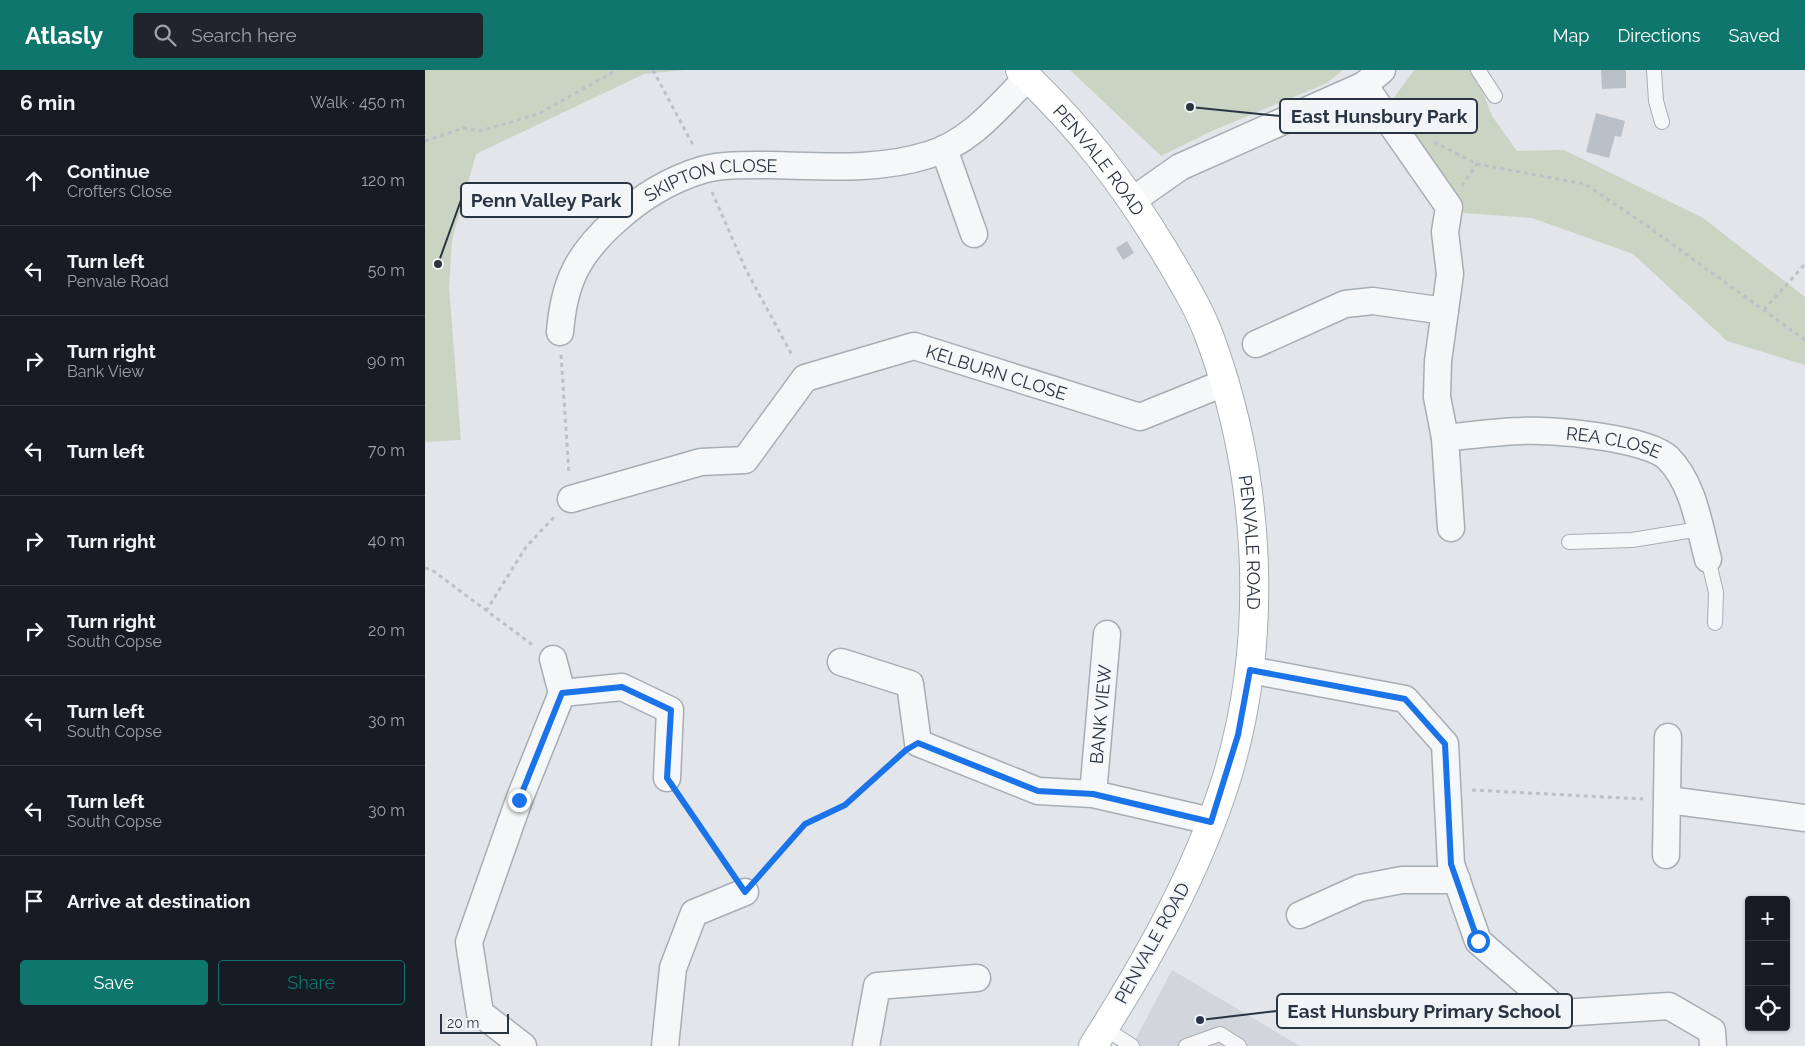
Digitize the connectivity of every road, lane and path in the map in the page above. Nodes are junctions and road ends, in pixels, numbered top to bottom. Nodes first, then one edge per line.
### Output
1 (617, 70) edge
2 (653, 70) edge
3 (1478, 70) edge
4 (1654, 70) edge
5 (1024, 74) edge
6 (1373, 77) edge
7 (1495, 96) dead end
8 (1662, 122) dead end
9 (1427, 139) dead end
10 (425, 141) edge
11 (945, 148) junction
12 (703, 170) junction
13 (1133, 200) junction
14 (974, 234) dead end
15 (1805, 264) edge
16 (1764, 310) junction
17 (1445, 311) junction
18 (559, 332) joint
19 (1805, 340) edge
20 (1256, 344) dead end
21 (805, 378) junction
22 (1223, 383) junction
23 (1445, 438) junction
24 (571, 499) junction
25 (1451, 528) dead end
26 (1700, 529) junction
27 (1569, 542) dead end
28 (1708, 559) joint
29 (425, 568) edge
30 (486, 611) junction
31 (1715, 623) dead end
32 (1107, 634) dead end
33 (553, 659) joint
34 (841, 662) dead end
35 (1250, 670) junction
36 (562, 693) junction
37 (1668, 737) dead end
38 (918, 743) junction
39 (667, 778) joint
40 (1447, 788) junction
41 (1093, 794) junction
42 (1668, 800) junction
43 (1805, 818) edge
44 (1211, 822) junction
45 (1665, 855) dead end
46 (1457, 880) junction
47 (745, 892) junction
48 (1300, 915) dead end
49 (977, 978) dead end
50 (1099, 1037) edge
51 (523, 1046) edge
52 (665, 1046) edge
53 (866, 1046) edge
54 (1132, 1046) edge
55 (1186, 1046) edge
56 (1239, 1046) edge
57 (1713, 1046) edge

1 - 10 path
2 - 12 path
3 - 7 lane
4 - 8 lane
5 - 11 street, SKIPTON CLOSE
5 - 13 street, PENVALE ROAD
6 - 13 street
6 - 17 street
9 - 16 path
11 - 12 street, SKIPTON CLOSE
11 - 14 street
12 - 18 street, SKIPTON CLOSE
12 - 21 path
13 - 22 street, PENVALE ROAD
15 - 16 path
16 - 19 path
17 - 20 street
17 - 23 street
18 - 24 path
21 - 22 street, KELBURN CLOSE
21 - 24 street
22 - 35 street, PENVALE ROAD
23 - 25 street
23 - 26 street, REA CLOSE
24 - 30 path
26 - 27 lane
26 - 28 street, REA CLOSE
28 - 31 lane
29 - 30 path
30 - 33 path
32 - 41 street, BANK VIEW
33 - 36 street
34 - 38 street
35 - 40 street
35 - 44 street, PENVALE ROAD
36 - 39 street
36 - 51 street
37 - 42 street
38 - 41 street
38 - 47 path
39 - 47 path
40 - 42 path
40 - 46 street
41 - 44 street
42 - 43 street
42 - 45 street
44 - 50 street, PENVALE ROAD
46 - 48 street
46 - 57 street
47 - 52 street
49 - 53 street
50 - 54 lane
55 - 56 lane

